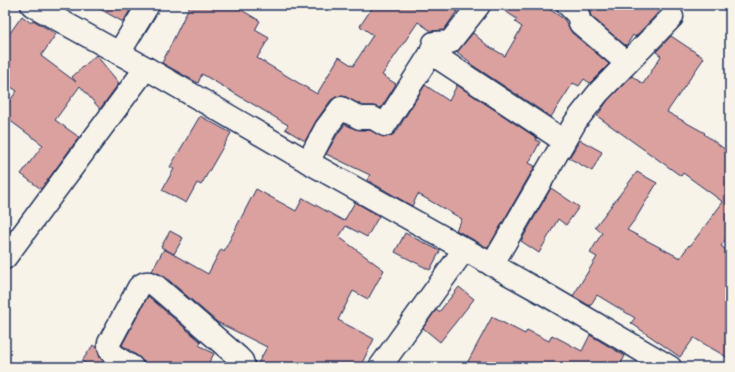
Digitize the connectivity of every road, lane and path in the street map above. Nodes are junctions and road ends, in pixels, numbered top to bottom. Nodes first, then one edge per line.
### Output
1 (32, 5) edge
2 (148, 5) edge
3 (479, 5) edge
4 (577, 8) edge
5 (672, 16) dead end
6 (119, 53) junction
7 (430, 53) junction
8 (627, 63) junction
9 (146, 68) junction
10 (564, 141) junction
11 (308, 162) junction
12 (464, 250) junction
13 (5, 258) edge
14 (492, 265) junction
15 (132, 367) edge
16 (244, 367) edge
17 (380, 367) edge
18 (670, 367) edge

1 - 6 street
2 - 6 street
3 - 7 street
4 - 8 street
5 - 8 street
6 - 9 street
7 - 10 street
7 - 11 street
8 - 10 street
9 - 11 street
9 - 13 street
10 - 14 street
11 - 12 street
12 - 14 street
12 - 17 street
14 - 18 street
15 - 16 street

